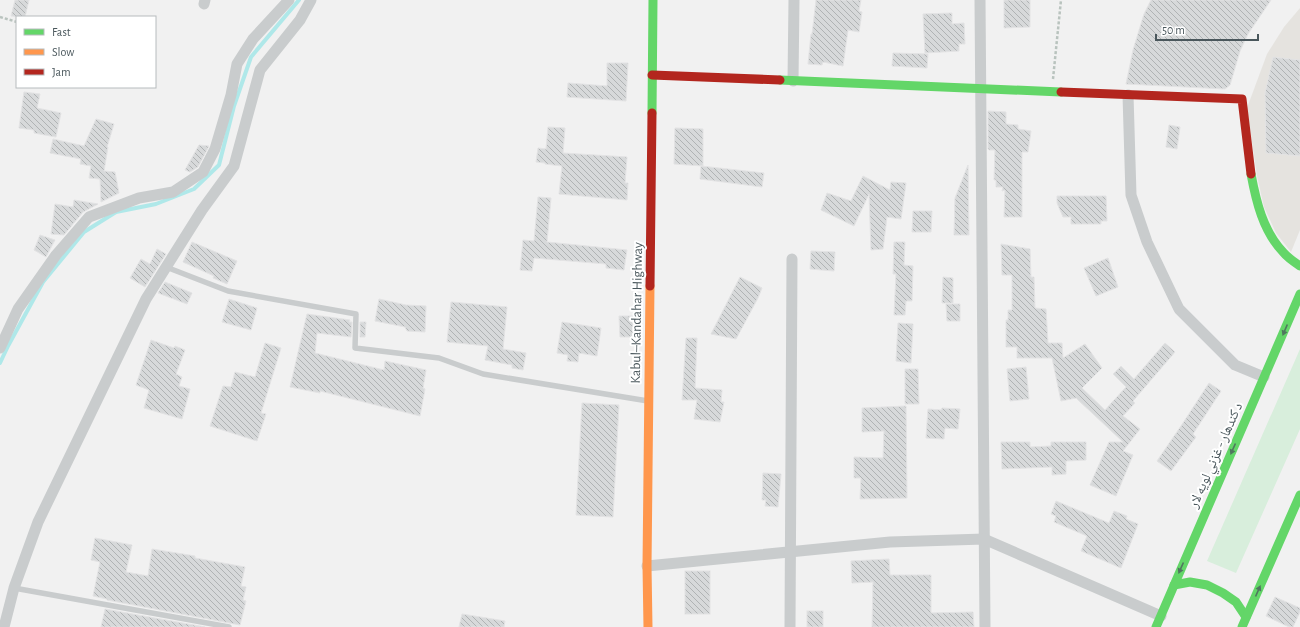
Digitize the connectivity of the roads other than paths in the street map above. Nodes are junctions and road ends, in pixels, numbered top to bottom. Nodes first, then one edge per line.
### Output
1 (289, 0) edge
2 (311, 0) edge
3 (653, 0) edge
4 (794, 0) edge
5 (980, 0) edge
6 (652, 75) junction
7 (792, 81) junction
8 (982, 89) junction
9 (1128, 95) junction
10 (792, 259) dead end
11 (1300, 266) edge
12 (166, 268) junction
13 (1300, 294) edge
14 (0, 348) edge
15 (1264, 377) junction
16 (648, 401) junction
17 (1300, 495) edge
18 (984, 539) junction
19 (790, 552) junction
20 (647, 566) junction
21 (1174, 584) junction
22 (14, 588) junction
23 (1161, 616) junction
24 (1246, 617) junction
25 (4, 627) edge
26 (229, 627) edge
27 (648, 627) edge
28 (790, 627) edge
29 (985, 627) edge
30 (1156, 627) edge
31 (1242, 627) edge

1 - 14 street
2 - 12 street
3 - 6 main road, Kabul–Kandahar Highway
4 - 7 street
5 - 8 street
6 - 7 main road
6 - 16 main road, Kabul–Kandahar Highway
7 - 8 main road
8 - 9 main road
8 - 18 street
9 - 11 main road
9 - 15 street
10 - 19 street
12 - 16 lane
12 - 22 street
13 -> 15 main road, د کندهار - غزني لويه لار
15 -> 21 main road, د کندهار - غزني لويه لار
16 - 20 main road, Kabul–Kandahar Highway
24 -> 17 main road
18 - 19 street
18 - 23 street
18 - 29 street
19 - 20 street
19 - 28 street
20 - 27 main road, Kabul–Kandahar Highway
21 - 23 main road, د کندهار - غزني لويه لار
21 - 24 main road
22 - 25 street
22 - 26 lane
23 - 30 main road, د کندهار - غزني لويه لار
24 - 31 main road

